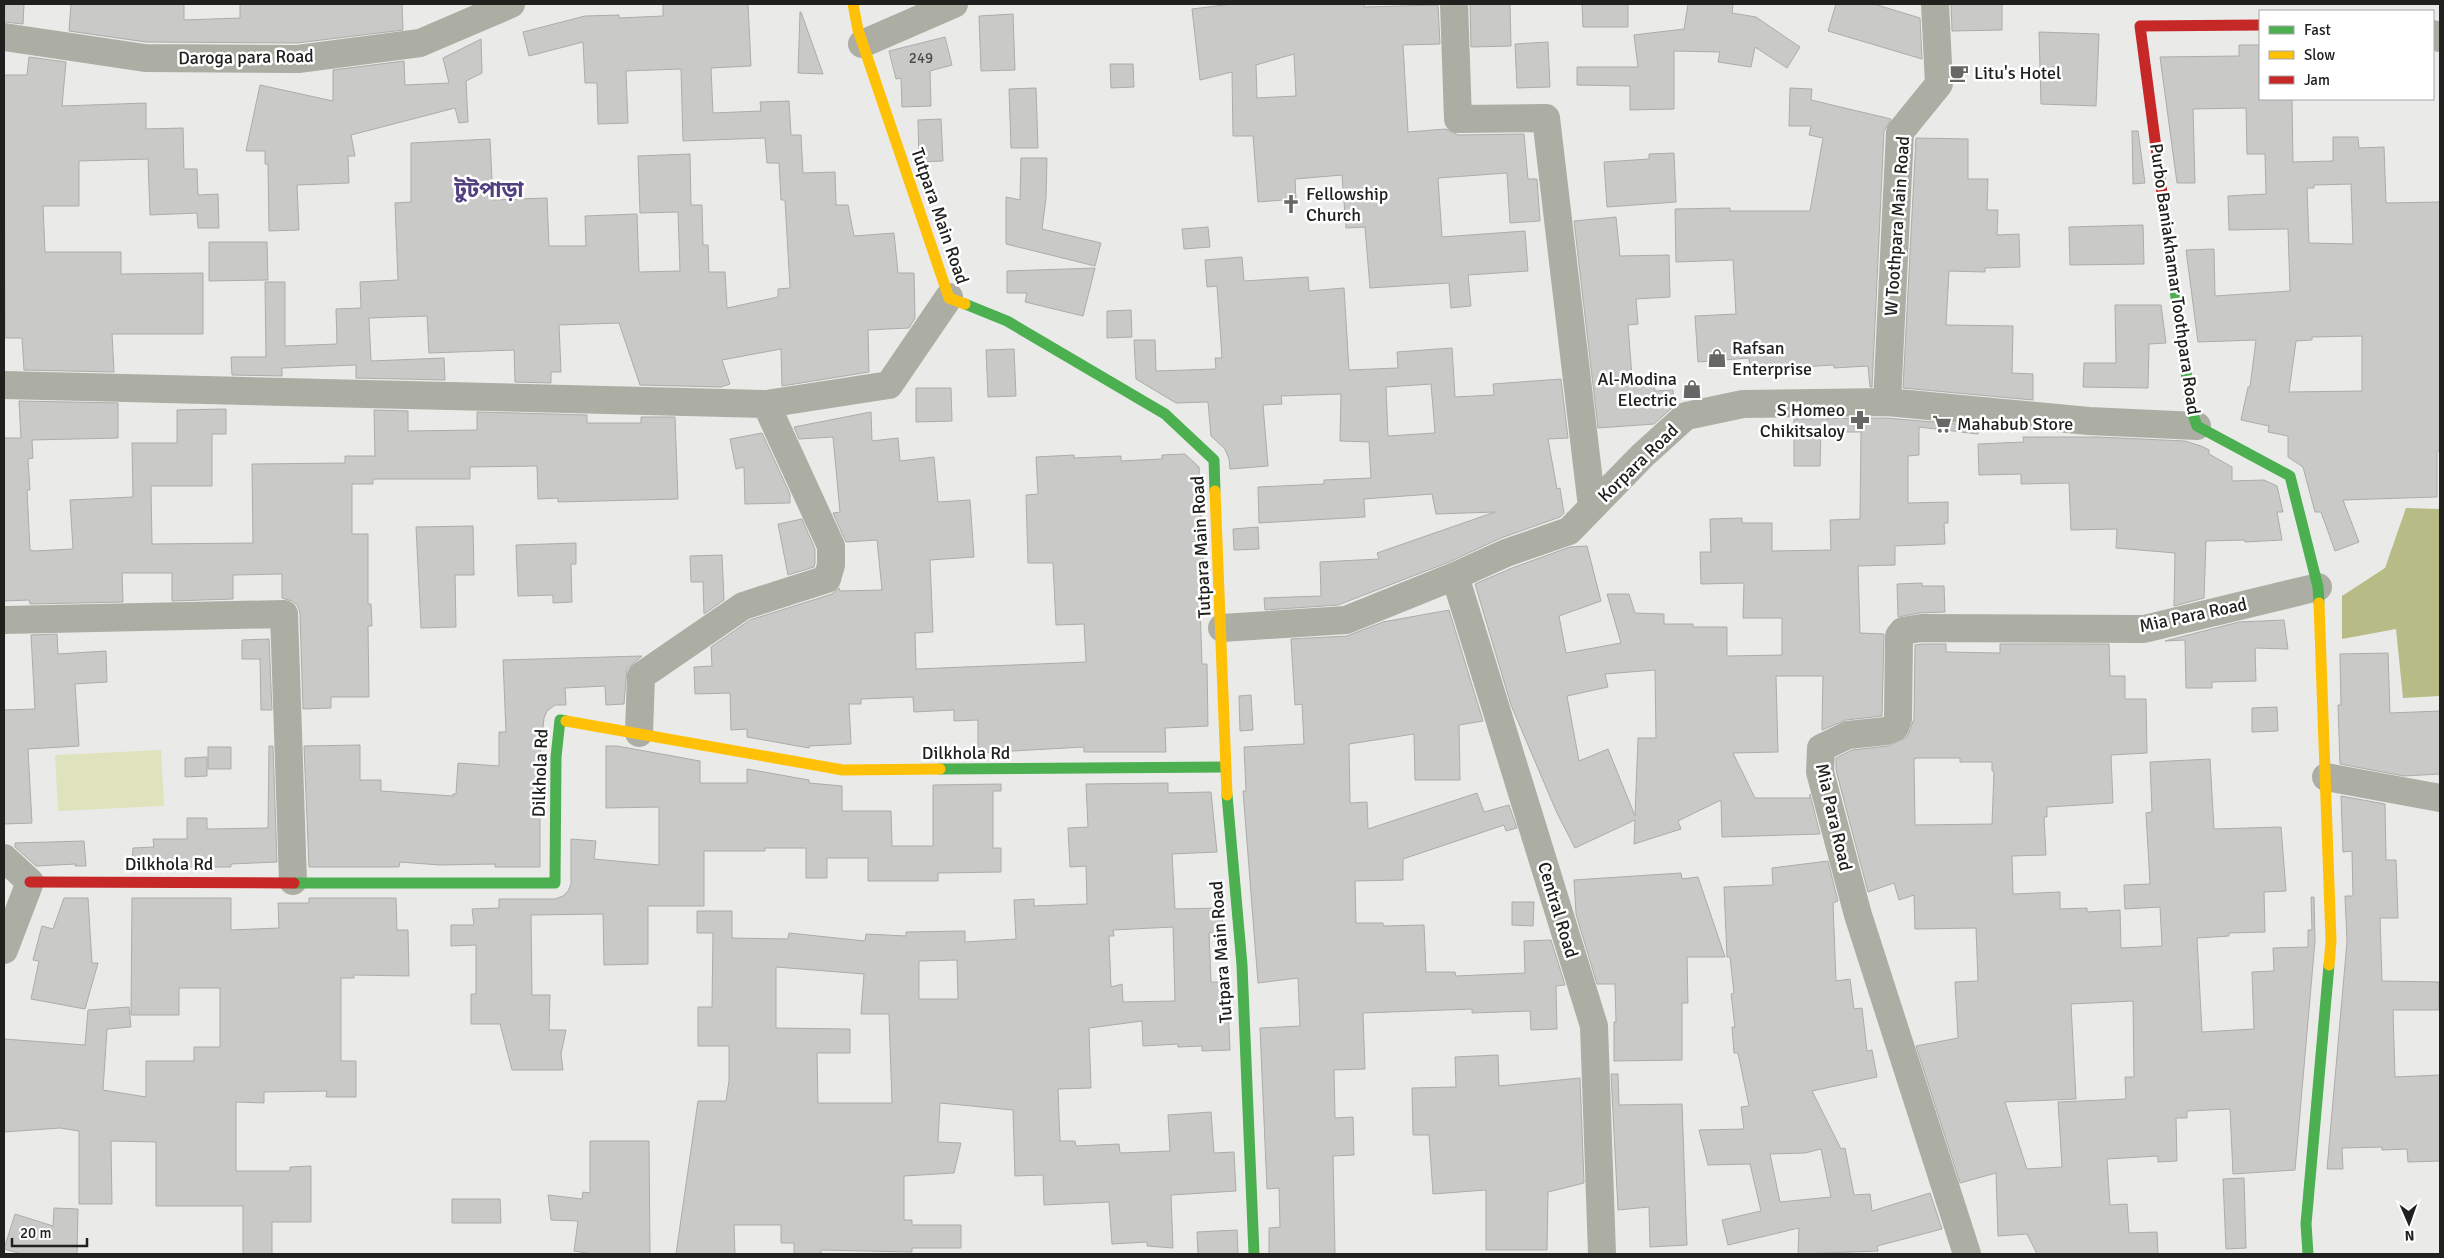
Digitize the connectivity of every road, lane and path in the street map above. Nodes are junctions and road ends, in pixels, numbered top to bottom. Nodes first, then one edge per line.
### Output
1 (511, 4) edge
2 (853, 4) edge
3 (954, 4) edge
4 (1454, 4) edge
5 (1935, 4) edge
6 (2259, 25) edge
7 (4, 37) edge
8 (862, 44) junction
9 (949, 297) junction
10 (4, 385) edge
11 (1886, 402) junction
12 (766, 404) junction
13 (2197, 426) junction
14 (1592, 508) junction
15 (1455, 576) junction
16 (2318, 587) junction
17 (4, 620) edge
18 (1222, 628) junction
19 (639, 733) junction
20 (1225, 767) junction
21 (2326, 778) junction
22 (2440, 798) edge
23 (4, 858) edge
24 (293, 881) junction
25 (30, 882) junction
26 (4, 950) edge
27 (1254, 1254) edge
28 (1602, 1254) edge
29 (1967, 1254) edge
30 (2308, 1254) edge

1 - 7 street, Daroga para Road
2 - 8 street, Tutpara Main Road
3 - 8 street
4 - 14 street
5 - 11 street, W Toothpara Main Road
6 - 13 street, Purbo Baniakhamar Toothpara Road
8 - 9 street, Tutpara Main Road
9 - 12 street
9 - 18 street, Tutpara Main Road
10 - 12 street
11 - 13 street, Korpara Road
11 - 14 street, Korpara Road
12 - 19 street
13 - 16 street, Purbo Baniakhamar Toothpara Road
14 - 15 street, Korpara Road
15 - 18 street, Korpara Road
15 - 28 street, Central Road
16 - 21 street, Purbo Baniakhamar Toothpara Road
16 - 29 street, Mia Para Road
17 - 24 street
18 - 20 street, Tutpara Main Road
19 - 20 street, Dilkhola Rd
19 - 24 street, Dilkhola Rd
20 - 27 street, Tutpara Main Road
21 - 22 street
21 - 30 street, Purbo Baniakhamar Toothpara Road
23 - 25 street
24 - 25 street, Dilkhola Rd
25 - 26 street

